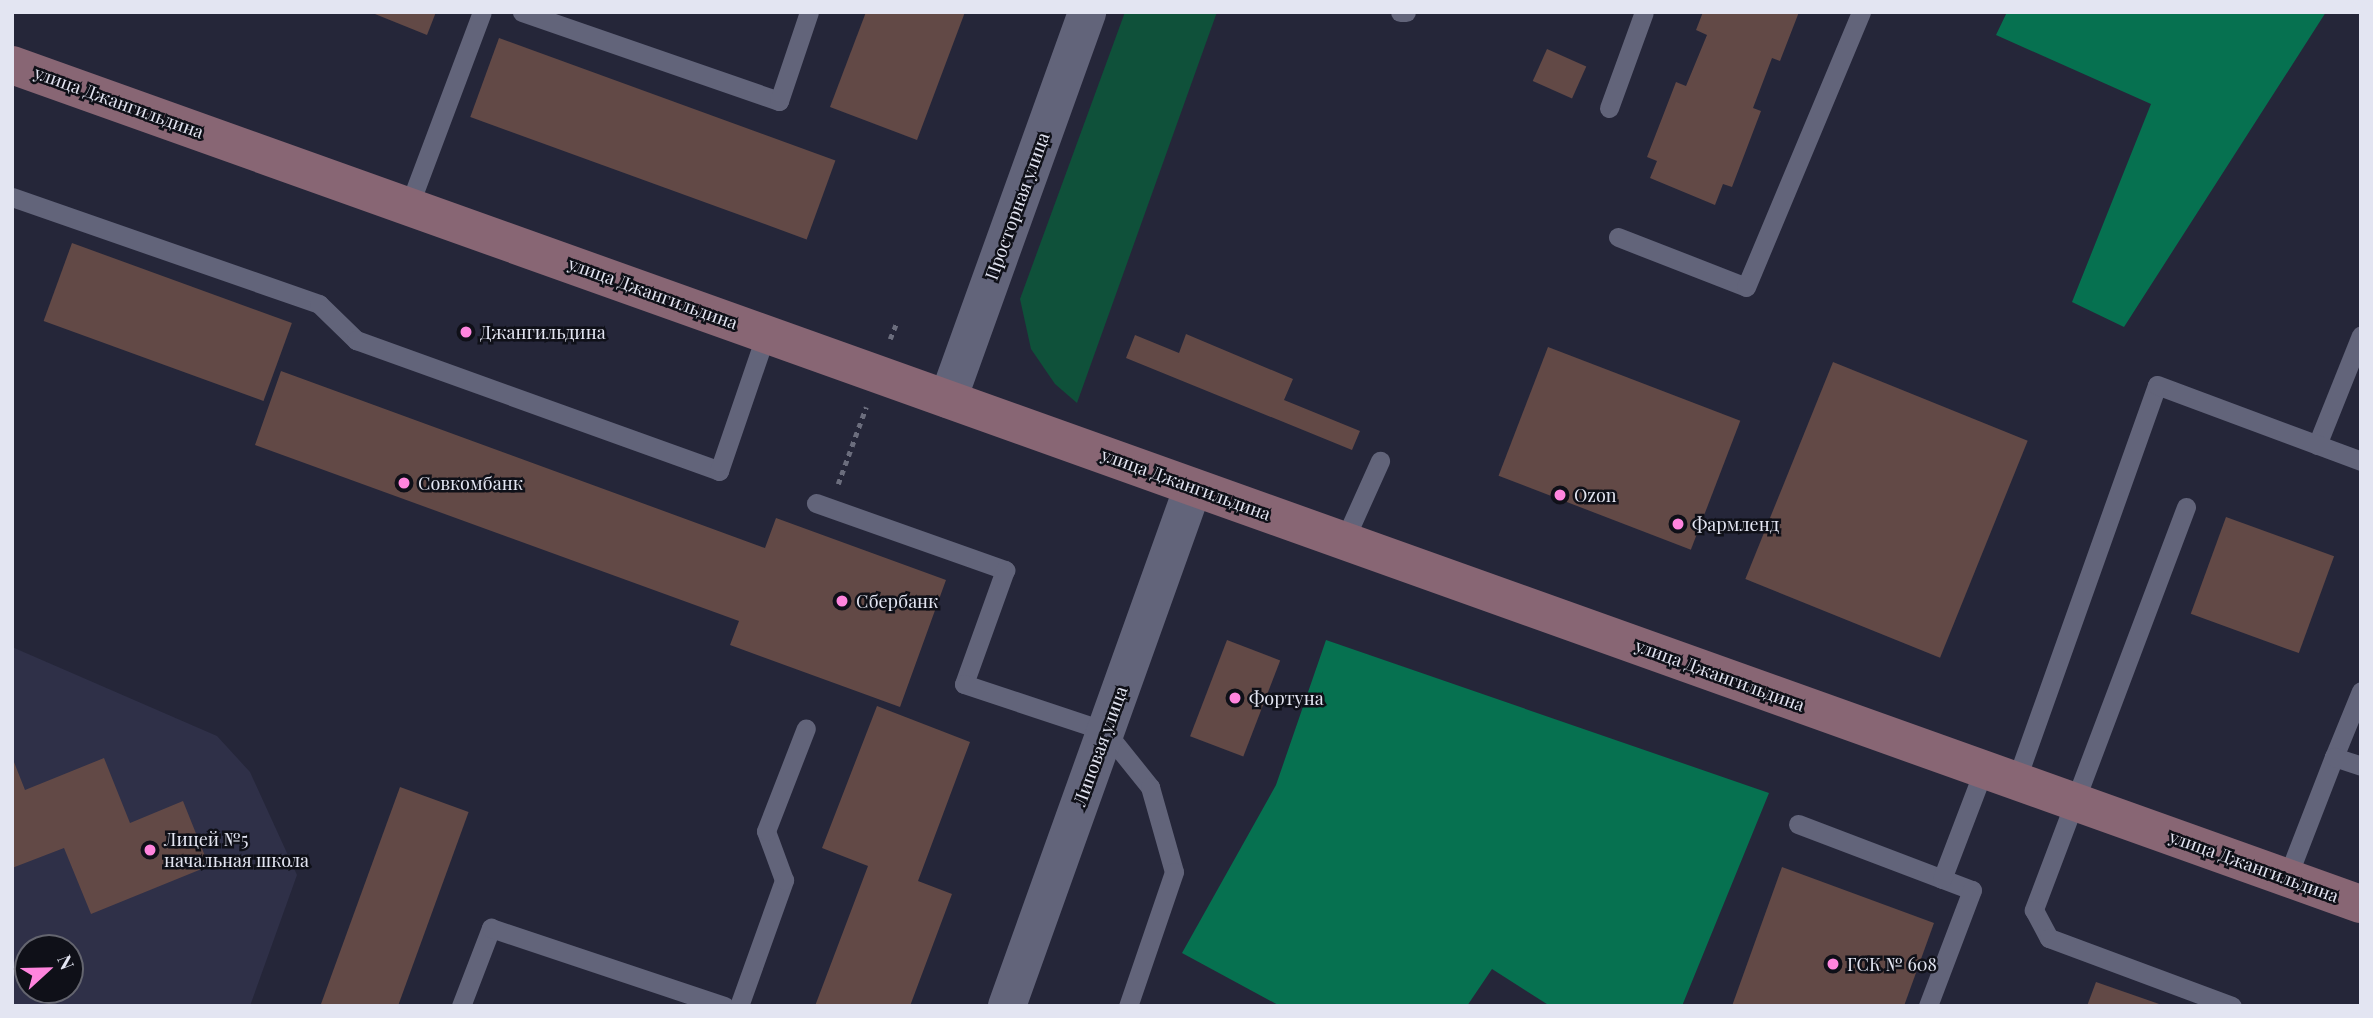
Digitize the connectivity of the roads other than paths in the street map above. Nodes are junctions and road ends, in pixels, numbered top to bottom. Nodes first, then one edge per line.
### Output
1 (482, 12) edge
2 (522, 12) edge
3 (809, 12) edge
4 (1087, 12) edge
5 (1400, 12) edge
6 (1406, 12) edge
7 (1644, 12) edge
8 (1861, 12) edge
9 (12, 65) edge
10 (1609, 108) dead end
11 (12, 197) edge
12 (409, 206) junction
13 (1618, 237) dead end
14 (766, 334) junction
15 (2361, 335) edge
16 (948, 399) junction
17 (2318, 445) junction
18 (1380, 461) dead end
19 (2361, 461) edge
20 (1193, 487) junction
21 (822, 506) road end
22 (2186, 507) dead end
23 (1344, 541) junction
24 (2361, 691) edge
25 (806, 728) dead end
26 (1105, 732) junction
27 (2334, 757) junction
28 (2361, 766) edge
29 (2000, 775) junction
30 (2071, 800) junction
31 (1798, 824) dead end
32 (2287, 878) junction
33 (1942, 879) junction
34 (2361, 904) edge
35 (461, 1006) edge
36 (724, 1006) edge
37 (739, 1006) edge
38 (1007, 1006) edge
39 (1128, 1006) edge
40 (1928, 1006) edge
41 (2232, 1006) edge

1 - 12 lane
2 - 3 lane
4 - 16 street, Просторная улица
5 - 6 lane
7 - 10 lane
8 - 13 lane
9 - 12 main road, улица Джангильдина
11 - 14 lane
12 - 14 main road, улица Джангильдина
14 - 16 main road, улица Джангильдина
15 - 17 lane
16 - 20 main road, улица Джангильдина
17 - 19 lane
17 - 29 lane
18 - 23 lane
20 - 23 main road, улица Джангильдина
20 - 26 street, Липовая улица
21 - 26 lane
22 - 30 lane
23 - 29 main road, улица Джангильдина
24 - 27 lane
25 - 37 lane
26 - 38 street, Липовая улица
26 - 39 lane
27 - 28 lane
27 - 32 lane
29 - 30 main road, улица Джангильдина
29 - 33 lane
30 - 32 main road, улица Джангильдина
30 - 41 lane
31 - 33 lane
32 - 34 main road, улица Джангильдина
33 - 40 lane
35 - 36 lane

